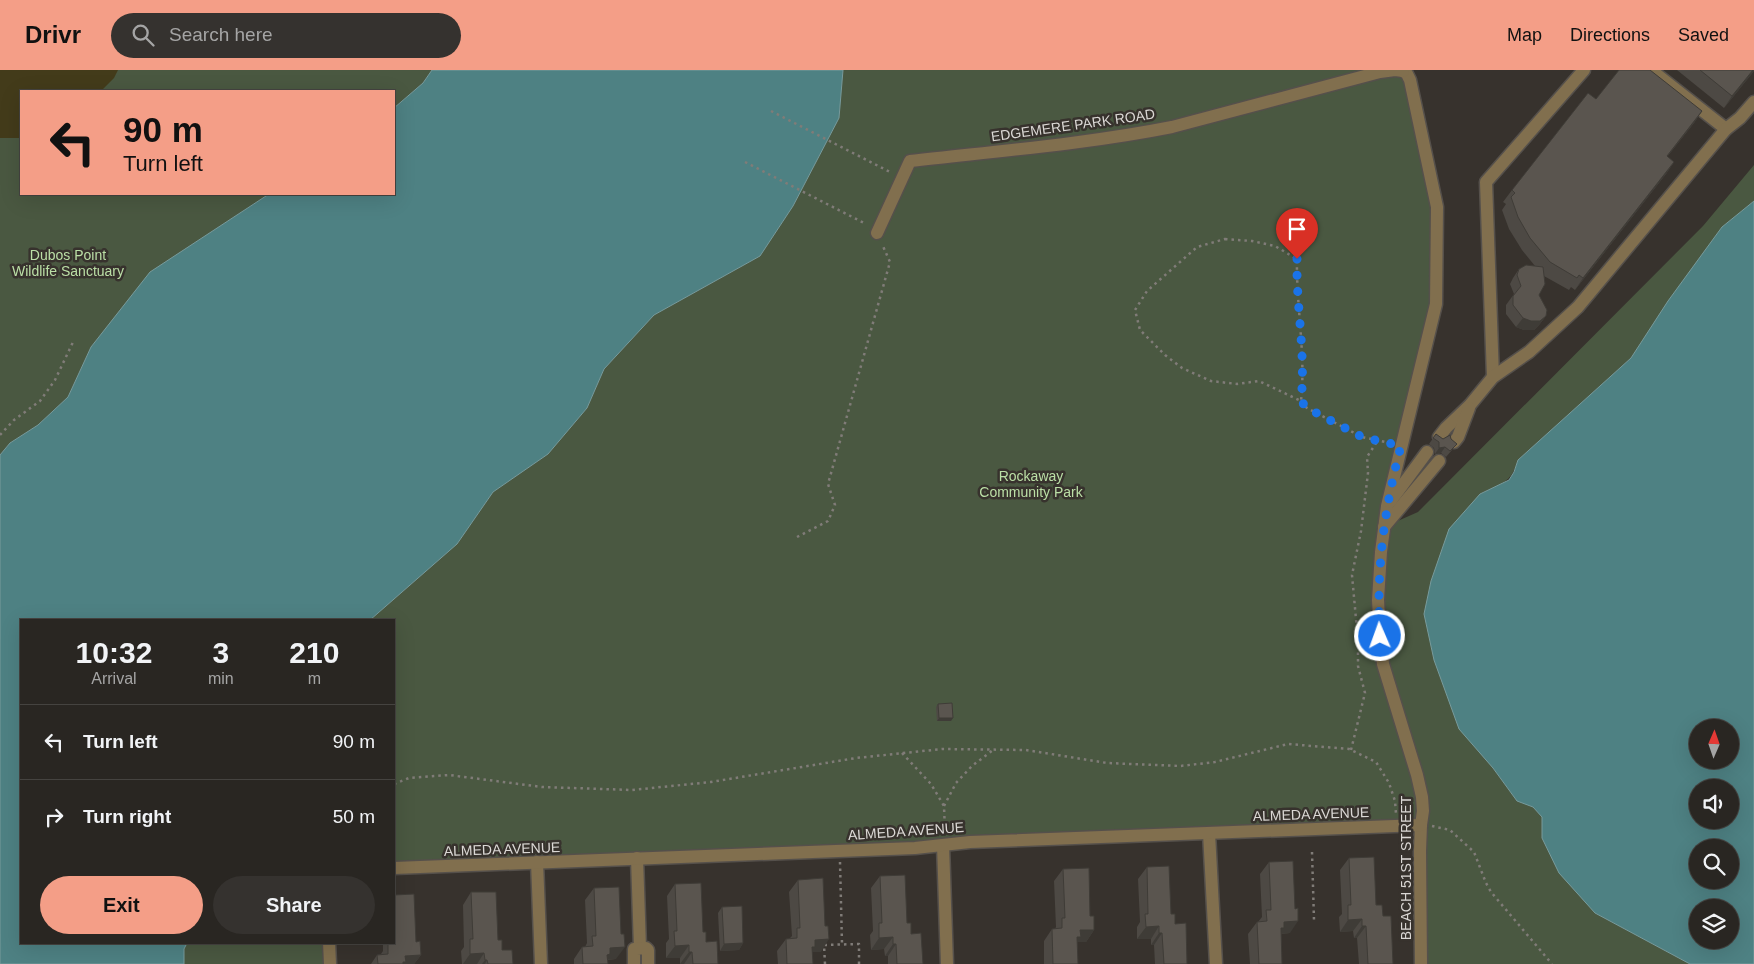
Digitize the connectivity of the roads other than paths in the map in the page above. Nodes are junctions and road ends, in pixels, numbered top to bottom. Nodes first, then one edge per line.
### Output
1 (1584, 70) edge
2 (1651, 70) edge
3 (1404, 71) edge
4 (1754, 102) edge
5 (1726, 129) junction
6 (878, 232) road end
7 (1493, 377) junction
8 (1470, 405) junction
9 (1439, 437) edge
10 (1454, 442) edge
11 (1427, 452) dead end
12 (1439, 461) dead end
13 (1387, 506) junction
14 (1384, 527) junction
15 (1421, 825) junction
16 (1209, 833) junction
17 (942, 845) junction
18 (636, 858) junction
19 (537, 862) junction
20 (395, 868) edge
21 (329, 944) edge
22 (640, 948) junction
23 (330, 964) edge
24 (541, 964) edge
25 (634, 964) edge
26 (648, 964) edge
27 (947, 964) edge
28 (1216, 964) edge
29 (1421, 964) edge

1 - 7 street
2 - 5 street
3 - 6 street, EDGEMERE PARK ROAD
3 - 13 street, BEACH 51ST STREET
4 - 5 street
5 - 7 street
7 - 8 street
8 - 9 street
8 - 10 street
11 - 13 street
12 - 14 street
13 - 14 street, BEACH 51ST STREET
14 - 15 street, BEACH 51ST STREET
15 - 16 street, ALMEDA AVENUE
15 - 29 street, BEACH 51ST STREET
16 - 17 street, ALMEDA AVENUE
16 - 28 street
17 - 18 street, ALMEDA AVENUE
17 - 27 street
18 - 19 street, ALMEDA AVENUE
18 - 22 street
19 - 20 street, ALMEDA AVENUE
19 - 24 street
21 - 23 street
22 - 25 street
22 - 26 street

